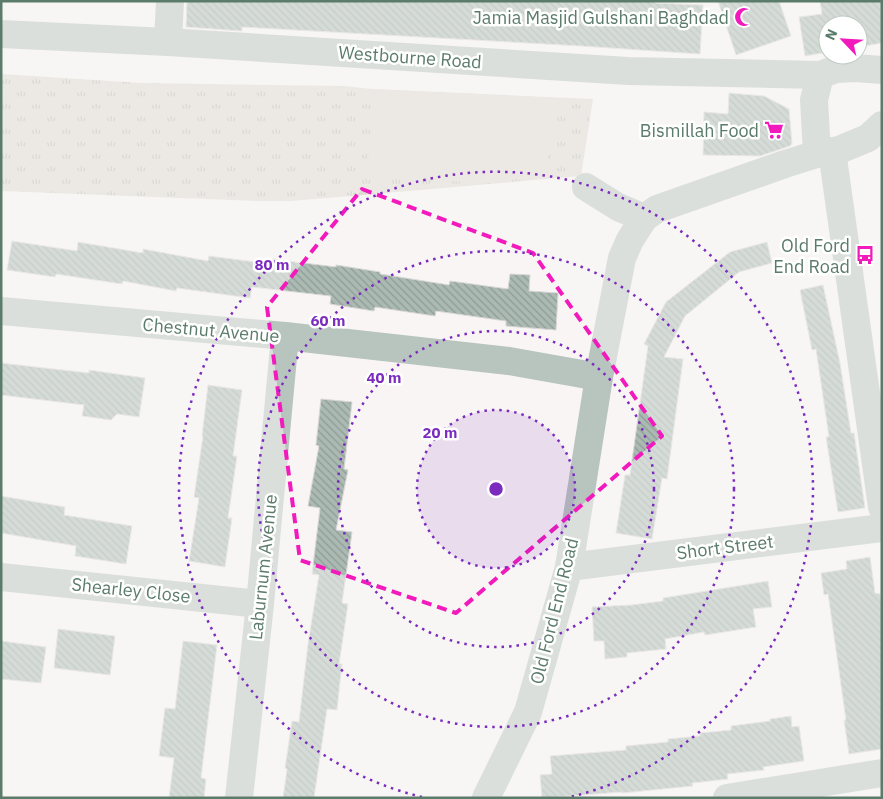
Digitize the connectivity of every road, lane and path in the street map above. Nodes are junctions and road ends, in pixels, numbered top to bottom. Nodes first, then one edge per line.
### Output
1 (170, 1) edge
2 (1, 34) edge
3 (168, 42) junction
4 (882, 70) edge
5 (820, 75) junction
6 (882, 126) edge
7 (825, 152) junction
8 (586, 187) dead end
9 (644, 218) junction
10 (1, 311) edge
11 (285, 336) junction
12 (599, 378) junction
13 (882, 507) edge
14 (882, 528) edge
15 (569, 567) junction
16 (1, 577) edge
17 (260, 604) junction
18 (882, 773) edge
19 (239, 798) edge
20 (486, 798) edge
21 (727, 798) edge

1 - 3 street
2 - 3 street, Westbourne Road
3 - 5 street, Westbourne Road
4 - 5 street
5 - 7 street
6 - 7 street, Old Ford End Road
7 - 9 street, Old Ford End Road
7 - 13 street
8 - 9 street
9 - 12 street, Old Ford End Road
10 - 11 street, Chestnut Avenue
11 - 12 street, Chestnut Avenue
11 - 17 street, Laburnum Avenue
12 - 15 street, Old Ford End Road
14 - 15 street, Short Street
15 - 20 street, Old Ford End Road
16 - 17 street, Shearley Close
17 - 19 street, Laburnum Avenue
18 - 21 street

